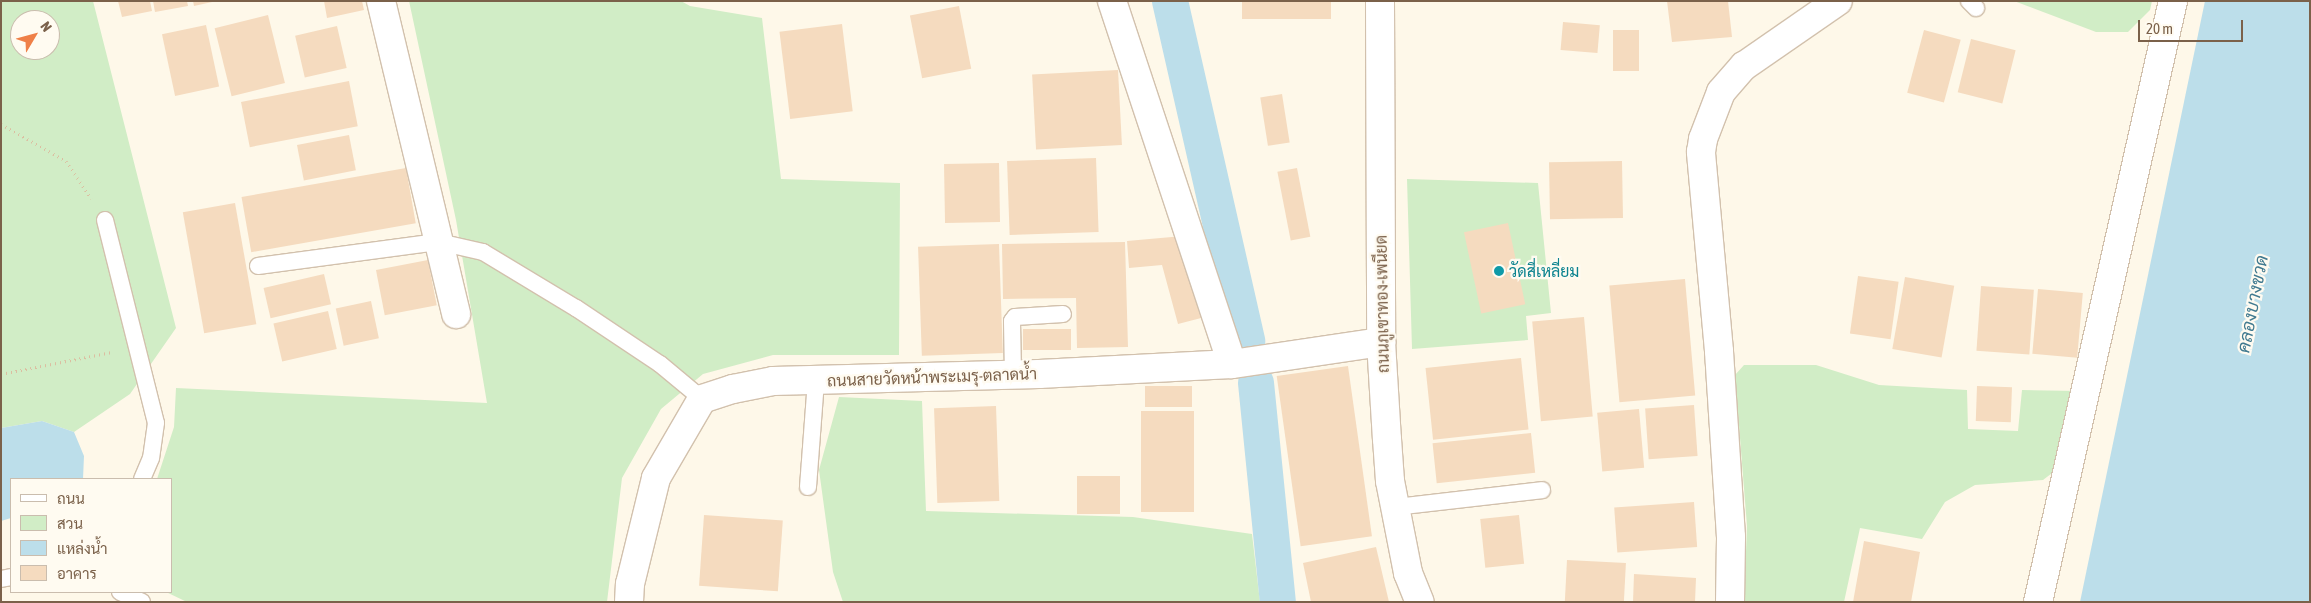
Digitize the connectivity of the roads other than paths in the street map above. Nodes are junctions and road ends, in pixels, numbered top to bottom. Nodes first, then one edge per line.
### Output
1 (381, 1) edge
2 (1112, 1) edge
3 (1380, 1) edge
4 (1838, 1) edge
5 (2173, 1) edge
6 (105, 220) road end
7 (439, 242) junction
8 (258, 266) dead end
9 (456, 314) dead end
10 (1062, 314) dead end
11 (1381, 342) junction
12 (1232, 364) junction
13 (1013, 374) junction
14 (816, 380) junction
15 (702, 399) junction
16 (142, 478) edge
17 (808, 487) dead end
18 (1542, 490) dead end
19 (1396, 507) junction
20 (122, 593) edge
21 (142, 602) edge
22 (629, 602) edge
23 (1420, 602) edge
24 (1730, 602) edge
25 (2038, 602) edge

1 - 7 street
2 - 12 street
3 - 11 street, ถนนภูเขาทอง-เพนียด
4 - 24 street
5 - 25 street
6 - 16 lane
7 - 8 lane
7 - 9 street
7 - 15 lane
10 - 13 lane
11 - 12 street, ถนนสายวัดหน้าพระเมรุ-ตลาดน้ำ
11 - 19 street, ถนนภูเขาทอง-เพนียด
12 - 13 street, ถนนสายวัดหน้าพระเมรุ-ตลาดน้ำ
13 - 14 street, ถนนสายวัดหน้าพระเมรุ-ตลาดน้ำ
14 - 15 street, ถนนสายวัดหน้าพระเมรุ-ตลาดน้ำ
14 - 17 lane
15 - 22 street
18 - 19 lane
19 - 23 street, ถนนภูเขาทอง-เพนียด
20 - 21 lane

